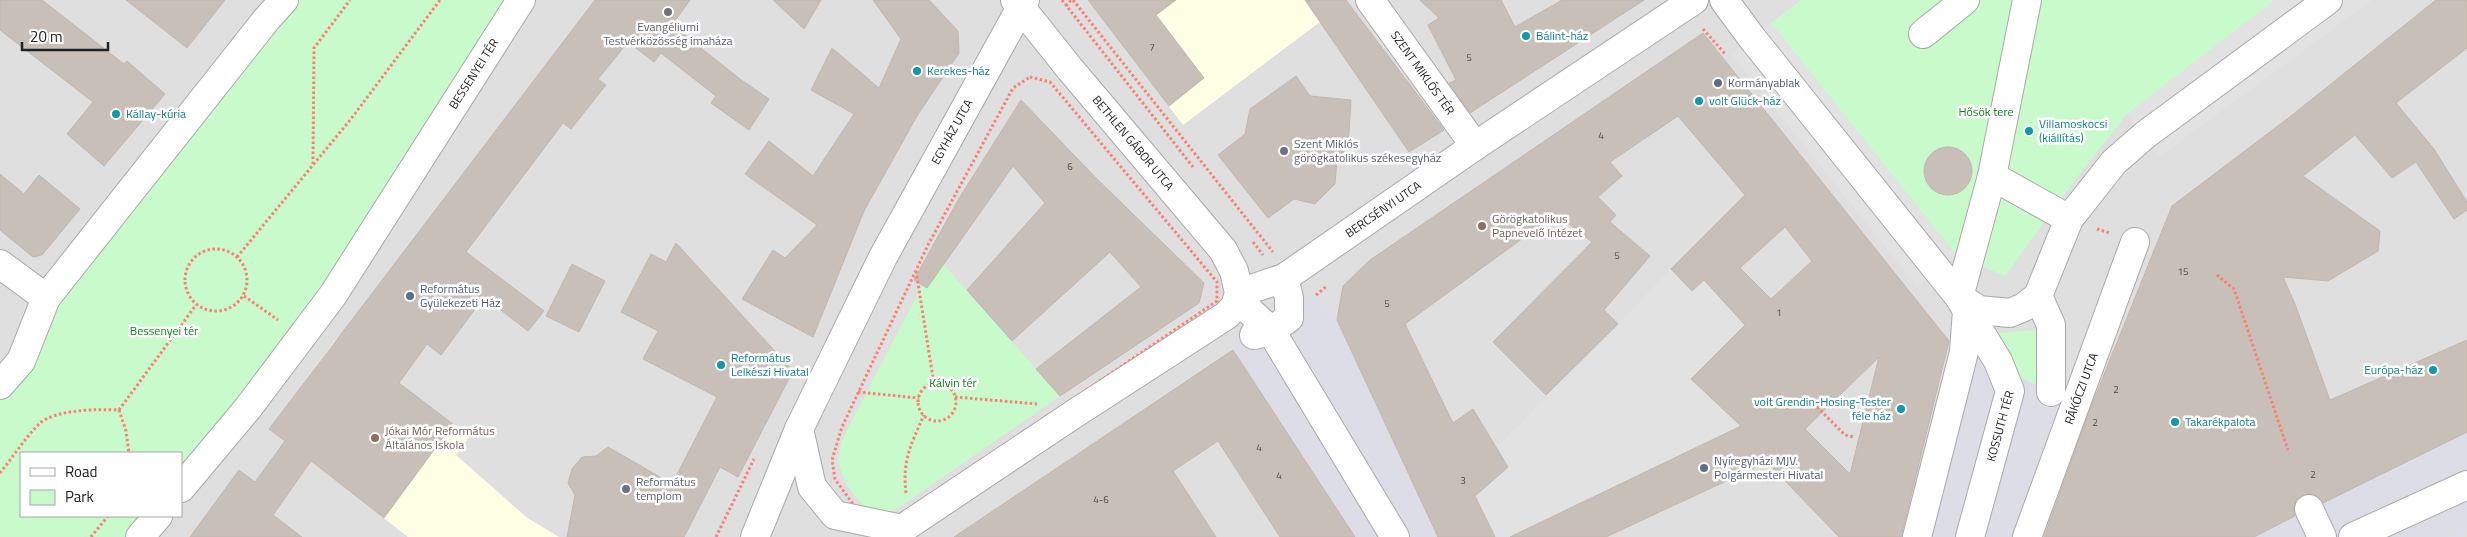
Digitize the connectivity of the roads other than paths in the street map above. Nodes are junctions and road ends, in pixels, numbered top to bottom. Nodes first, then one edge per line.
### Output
1 (284, 0) edge
2 (521, 0) edge
3 (1370, 0) edge
4 (1694, 0) edge
5 (1724, 0) edge
6 (1965, 0) edge
7 (2027, 0) edge
8 (2328, 0) edge
9 (1020, 2) edge
10 (1923, 34) dead end
11 (1475, 146) junction
12 (1992, 176) junction
13 (2069, 220) junction
14 (2135, 242) dead end
15 (0, 264) edge
16 (1284, 278) junction
17 (2038, 296) junction
18 (46, 298) junction
19 (1230, 302) junction
20 (1963, 303) junction
21 (1271, 331) junction
22 (0, 385) edge
23 (2050, 392) dead end
24 (799, 429) junction
25 (2467, 485) edge
26 (182, 487) edge
27 (2309, 509) dead end
28 (157, 517) edge
29 (900, 526) edge
30 (140, 537) edge
31 (754, 537) edge
32 (1396, 537) edge
33 (1917, 537) edge
34 (1970, 537) edge
35 (2027, 537) edge
36 (2322, 537) edge
37 (2353, 537) edge

1 - 18 street
2 - 26 street, BESSENYEI TÉR
3 - 11 street, SZENT MIKLÓS TÉR
4 - 11 street, BERCSÉNYI UTCA
5 - 20 street
6 - 10 street
7 - 12 street
8 - 13 street
9 - 19 street, BETHLEN GÁBOR UTCA
9 - 24 street, EGYHÁZ UTCA
11 - 16 street, BERCSÉNYI UTCA
12 - 13 street
12 - 20 street
13 - 17 street
14 - 35 street, RÁKÓCZI UTCA
15 - 18 street
16 - 19 street, BERCSÉNYI UTCA
16 - 21 street
17 - 20 street
17 - 23 street
18 - 22 street
19 - 21 street
19 - 29 street, BERCSÉNYI UTCA
20 - 33 street
20 - 34 street, KOSSUTH TÉR
21 - 32 street
24 - 29 street
24 - 31 street
25 - 37 street
27 - 36 street
28 - 30 street

